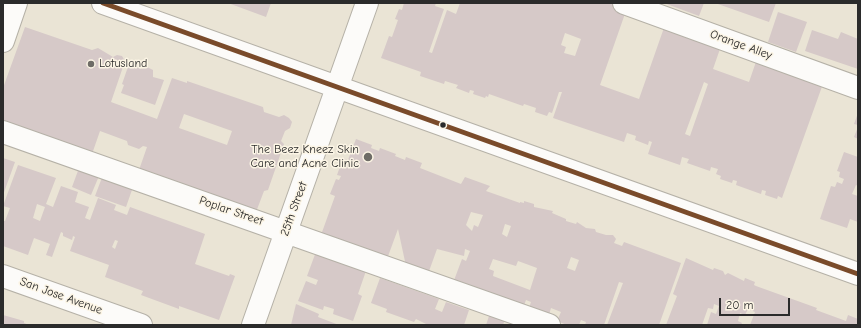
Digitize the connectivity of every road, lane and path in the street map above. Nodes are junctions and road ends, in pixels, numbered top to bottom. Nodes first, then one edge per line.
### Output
1 (16, 3) edge
2 (102, 3) edge
3 (368, 3) edge
4 (624, 3) edge
5 (3, 41) edge
6 (338, 86) junction
7 (858, 88) edge
8 (3, 132) edge
9 (286, 231) junction
10 (858, 274) edge
11 (3, 276) edge
12 (142, 325) edge
13 (253, 325) edge
14 (549, 325) edge

1 - 5 street
2 - 6 street
3 - 6 street, 25th Street
4 - 7 street, Orange Alley
6 - 9 street, 25th Street
6 - 10 street
8 - 9 street, Poplar Street
9 - 13 street, 25th Street
9 - 14 street, Poplar Street
11 - 12 street, San Jose Avenue

